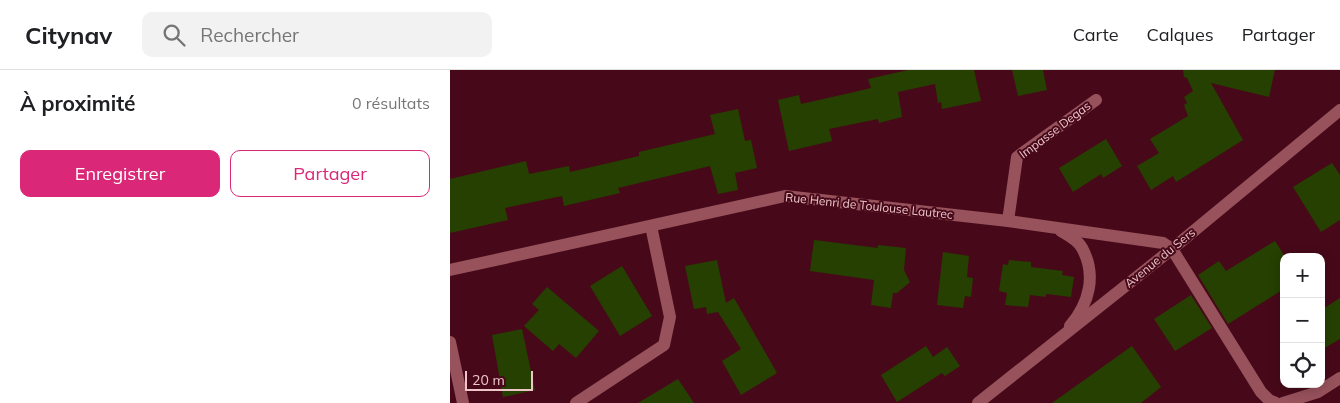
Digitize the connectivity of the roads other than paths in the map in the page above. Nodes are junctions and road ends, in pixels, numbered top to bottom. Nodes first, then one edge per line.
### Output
1 (1096, 100) dead end
2 (1340, 110) edge
3 (1008, 221) junction
4 (651, 226) junction
5 (1056, 228) junction
6 (1172, 249) junction
7 (450, 270) edge
8 (1061, 337) junction
9 (450, 342) edge
10 (1340, 378) edge
11 (1302, 401) edge
12 (464, 403) edge
13 (576, 403) edge
14 (978, 403) edge
15 (1276, 403) edge
16 (1283, 403) edge

1 - 3 street, Impasse Degas
2 - 6 street, Avenue du Sers
3 - 4 street, Rue Henri de Toulouse Lautrec
3 - 5 street, Rue Henri de Toulouse Lautrec
4 - 7 street, Rue Henri de Toulouse Lautrec
4 - 13 street
5 - 6 street, Rue Henri de Toulouse Lautrec
5 - 8 street
6 - 8 street, Avenue du Sers
6 - 15 street
8 - 14 street, Avenue du Sers
9 - 12 street
10 - 11 street
11 - 16 street

